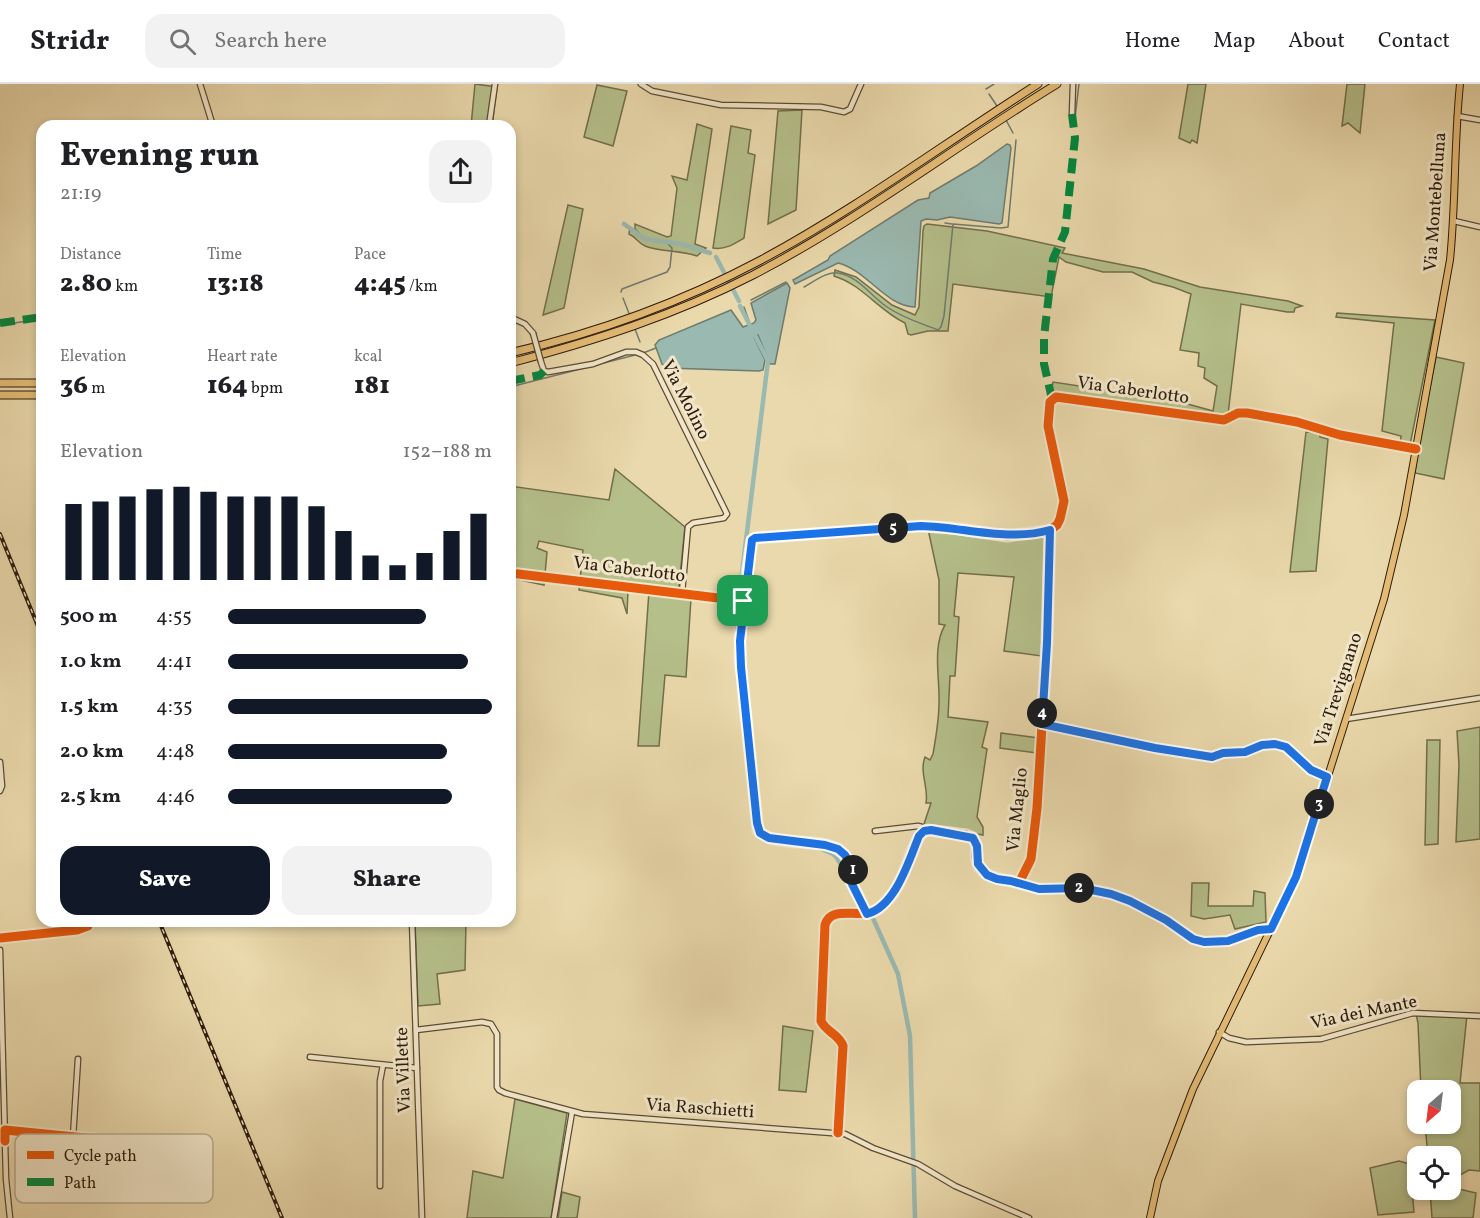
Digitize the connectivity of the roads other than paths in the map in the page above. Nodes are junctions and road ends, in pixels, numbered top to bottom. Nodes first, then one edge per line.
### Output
1 (200, 84) edge
2 (495, 84) edge
3 (641, 84) edge
4 (861, 84) edge
5 (1038, 84) edge
6 (1057, 84) edge
7 (1073, 84) edge
8 (1460, 84) edge
9 (1072, 114) dead end
10 (1457, 116) junction
11 (211, 120) edge
12 (490, 120) edge
13 (1480, 120) edge
14 (1454, 221) junction
15 (1480, 227) edge
16 (516, 320) edge
17 (1439, 321) joint
18 (516, 352) edge
19 (516, 361) edge
20 (0, 383) edge
21 (36, 383) edge
22 (36, 393) edge
23 (0, 394) edge
24 (1416, 449) junction
25 (1050, 530) junction
26 (516, 574) edge
27 (682, 593) junction
28 (1480, 698) edge
29 (1346, 718) junction
30 (1042, 724) junction
31 (0, 762) edge
32 (1327, 777) junction
33 (0, 791) edge
34 (875, 831) dead end
35 (924, 831) junction
36 (1019, 883) junction
37 (86, 927) edge
38 (412, 927) edge
39 (1271, 929) junction
40 (0, 938) edge
41 (0, 950) edge
42 (1480, 1016) edge
43 (416, 1030) junction
44 (1219, 1032) junction
45 (310, 1057) dead end
46 (78, 1059) dead end
47 (383, 1065) junction
48 (417, 1068) junction
49 (572, 1112) junction
50 (5, 1131) junction
51 (838, 1133) junction
52 (39, 1134) edge
53 (73, 1134) edge
54 (380, 1186) dead end
55 (10, 1218) edge
56 (422, 1218) edge
57 (554, 1218) edge
58 (1029, 1218) edge
59 (1150, 1218) edge

1 - 11 street
2 - 12 street
3 - 4 street
5 - 18 highway
6 - 19 highway
7 - 9 street
8 - 10 main road, Via Montebelluna
10 - 13 street
10 - 14 main road, Via Montebelluna
14 - 15 street
14 - 17 main road, Via Montebelluna
16 - 27 street, Via Molino, bridge
17 - 24 main road, Via Trevignano
20 - 21 highway
22 - 23 highway
24 - 25 street, Via Caberlotto
24 - 29 main road, Via Trevignano
25 - 27 street, Via Caberlotto
25 - 30 street, Via Maglio
26 - 27 street, Via Caberlotto
28 - 29 street
29 - 32 main road, Via Trevignano
30 - 32 street
30 - 36 street, Via Maglio
31 - 33 street
32 - 39 main road, Via Trevignano
34 - 35 street
35 - 36 street, Via Maglio
35 - 51 street
36 - 39 street
37 - 40 street
38 - 43 street, Via Villette
39 - 44 main road, Via Trevignano
41 - 50 street
42 - 44 street, Via dei Mante
43 - 48 street, Via Villette
43 - 49 street, Via Raschietti
44 - 59 main road, Via Trevignano
45 - 47 street
46 - 53 street
47 - 48 street
47 - 54 street
48 - 56 street, Via Villette
49 - 51 street, Via Raschietti
49 - 57 street
50 - 52 street
50 - 55 street
51 - 58 street, Via Raschietti

